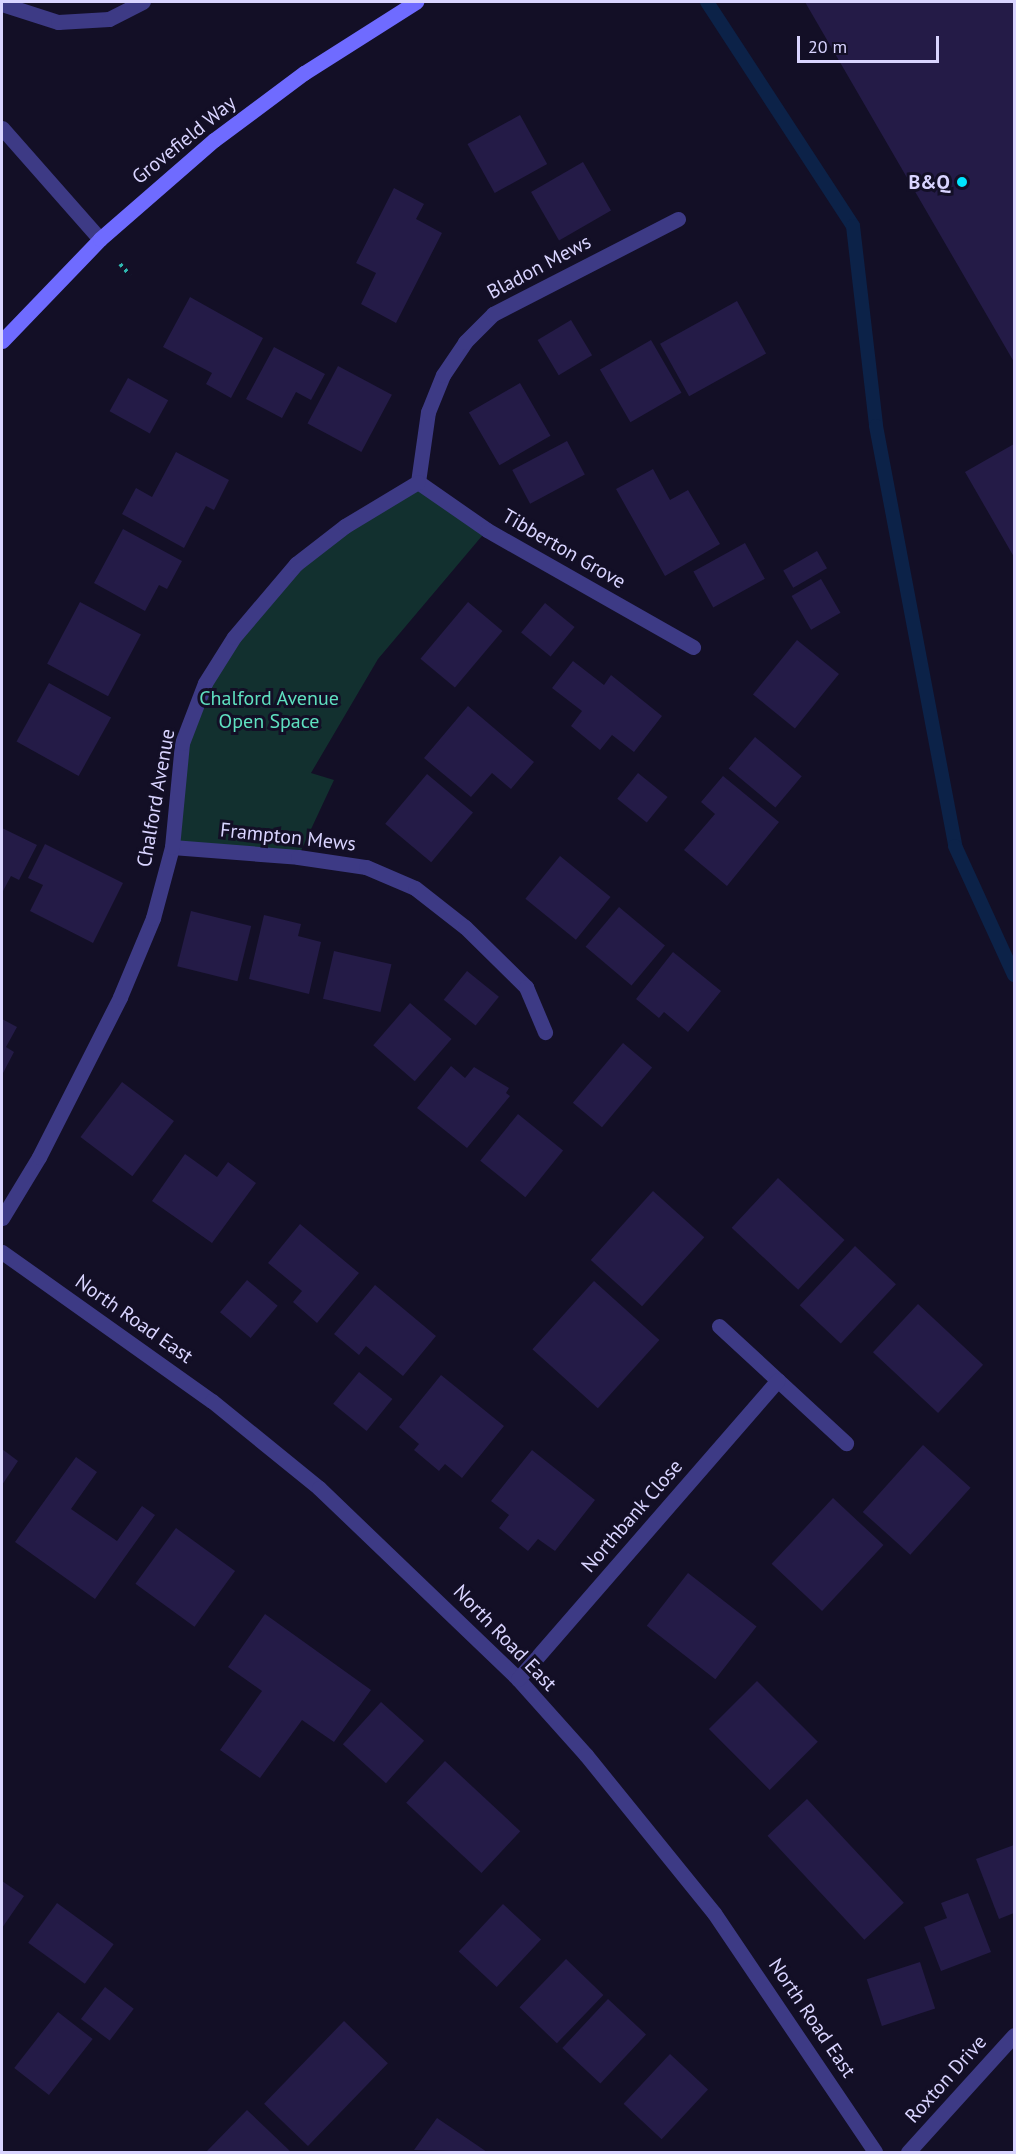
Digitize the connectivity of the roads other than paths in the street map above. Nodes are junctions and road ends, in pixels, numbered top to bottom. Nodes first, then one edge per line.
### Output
1 (142, 2) edge
2 (416, 2) edge
3 (2, 4) edge
4 (2, 128) edge
5 (678, 219) dead end
6 (100, 239) junction
7 (2, 340) edge
8 (418, 482) junction
9 (693, 646) dead end
10 (172, 847) junction
11 (545, 1032) dead end
12 (2, 1218) edge
13 (2, 1252) edge
14 (719, 1326) dead end
15 (778, 1380) junction
16 (846, 1443) dead end
17 (518, 1679) junction
18 (1014, 2035) edge
19 (875, 2152) edge
20 (908, 2152) edge

1 - 3 street
2 - 6 street, Grovefield Way
4 - 6 street
5 - 8 street, Bladon Mews
6 - 7 street, Grovefield Way
8 - 9 street, Tibberton Grove
8 - 10 street, Chalford Avenue
10 - 11 street, Frampton Mews
10 - 12 street, Chalford Avenue
13 - 17 street, North Road East
14 - 15 street
15 - 16 street
15 - 17 street, Northbank Close
17 - 19 street, North Road East
18 - 20 street, Roxton Drive

